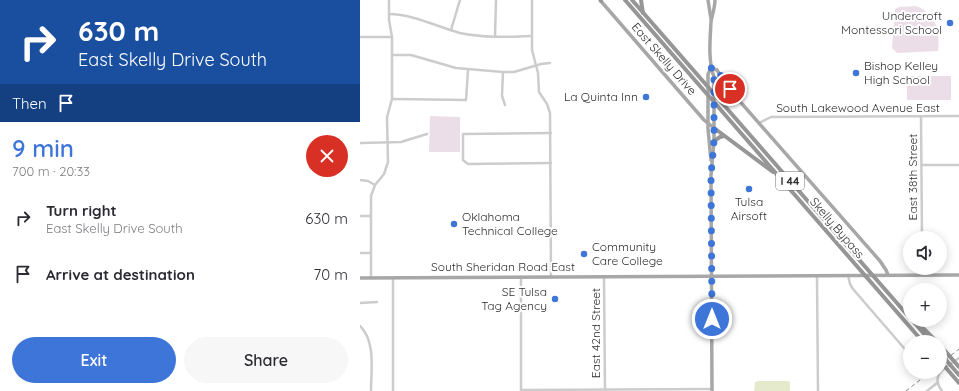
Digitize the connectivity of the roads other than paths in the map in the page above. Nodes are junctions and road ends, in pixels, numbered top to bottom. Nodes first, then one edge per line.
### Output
1 (389, 0) edge
2 (460, 0) edge
3 (496, 0) edge
4 (532, 0) edge
5 (601, 0) edge
6 (625, 0) edge
7 (632, 0) edge
8 (642, 0) edge
9 (708, 0) edge
10 (714, 0) edge
11 (644, 13) junction
12 (389, 14) junction
13 (712, 21) junction
14 (451, 30) junction
15 (495, 36) junction
16 (531, 36) junction
17 (360, 37) edge
18 (392, 37) junction
19 (392, 55) junction
20 (550, 63) dead end
21 (536, 66) junction
22 (711, 68) junction
23 (468, 70) junction
24 (503, 72) junction
25 (392, 99) junction
26 (506, 105) dead end
27 (922, 116) junction
28 (959, 116) edge
29 (708, 123) junction
30 (759, 124) junction
31 (714, 128) junction
32 (551, 133) junction
33 (427, 134) dead end
34 (724, 136) junction
35 (714, 141) junction
36 (360, 143) edge
37 (388, 143) junction
38 (551, 163) junction
39 (711, 165) junction
40 (922, 165) junction
41 (959, 165) edge
42 (779, 177) junction
43 (360, 180) edge
44 (375, 185) junction
45 (360, 216) edge
46 (371, 216) junction
47 (922, 231) edge
48 (360, 253) edge
49 (371, 253) junction
50 (888, 275) junction
51 (903, 275) edge
52 (947, 275) edge
53 (959, 275) edge
54 (604, 276) junction
55 (712, 276) junction
56 (817, 276) junction
57 (848, 276) junction
58 (521, 277) junction
59 (551, 277) junction
60 (360, 278) edge
61 (371, 278) junction
62 (393, 278) junction
63 (889, 294) junction
64 (360, 302) edge
65 (377, 302) dead end
66 (903, 308) edge
67 (903, 310) edge
68 (360, 326) edge
69 (918, 327) edge
70 (922, 327) edge
71 (917, 335) edge
72 (925, 335) edge
73 (930, 335) edge
74 (903, 347) edge
75 (947, 353) edge
76 (959, 358) edge
77 (947, 362) edge
78 (947, 367) edge
79 (959, 367) edge
80 (957, 376) edge
81 (937, 383) junction
82 (959, 384) edge
83 (605, 390) junction
84 (712, 390) edge
85 (371, 391) edge
86 (393, 391) edge
87 (521, 391) edge
88 (818, 391) edge
89 (927, 391) edge
90 (942, 391) edge

1 - 12 street
2 - 14 street
3 - 15 street
4 - 16 street
5 - 29 main road, East Skelly Drive
6 - 42 highway, Skelly Bypass / I 44
7 - 11 highway, Skelly Bypass / I 44
8 - 11 highway
9 - 13 main road
10 - 13 main road
11 - 63 highway, Skelly Bypass / I 44
12 - 14 street
12 - 18 street
13 - 22 main road
14 - 15 street
15 - 16 street
16 - 21 street
17 - 18 street
18 - 19 street
19 - 23 street
19 - 25 street
20 - 21 street
21 - 24 street
21 - 32 street
22 - 29 main road
22 - 30 main road
22 - 31 main road
23 - 24 street
23 - 25 street
24 - 26 street
25 - 37 street
27 - 28 street, South Lakewood Avenue East
27 - 30 street, South Lakewood Avenue East
27 - 40 street, East 38th Street
29 - 31 main road, East Skelly Drive
29 - 39 main road
30 - 50 main road
31 - 34 highway
31 - 35 main road
32 - 38 street
32 - 38 street
33 - 37 street
34 - 35 highway
34 - 42 highway
35 - 39 main road
36 - 37 street
37 - 44 street
38 - 59 street
39 - 55 main road
40 - 41 street
40 - 47 street, East 38th Street
42 - 71 highway, Skelly Bypass / I 44
43 - 44 street
44 - 46 street
45 - 46 street
46 - 49 street
48 - 49 street
49 - 61 street
50 - 51 main road, South Sheridan Road East
50 - 57 main road, South Sheridan Road East
52 - 53 main road, South Sheridan Road East
54 - 55 main road, South Sheridan Road East
54 - 59 main road, South Sheridan Road East
54 - 83 street, East 42nd Street
55 - 56 main road, South Sheridan Road East
55 - 84 main road
56 - 57 main road, South Sheridan Road East
56 - 88 street
57 - 74 street
58 - 59 main road, South Sheridan Road East
58 - 62 main road, South Sheridan Road East
58 - 87 street
60 - 61 main road, South Sheridan Road East
61 - 62 main road, South Sheridan Road East
62 - 86 street
63 - 66 highway
63 - 67 highway, Skelly Bypass / I 44
64 - 65 street
68 - 85 street
69 - 72 highway, Skelly Bypass / I 44
70 - 73 highway
75 - 79 highway
76 - 81 street
77 - 80 highway
78 - 80 highway
80 - 82 highway
81 - 89 street
81 - 90 street
83 - 84 street
83 - 87 street

